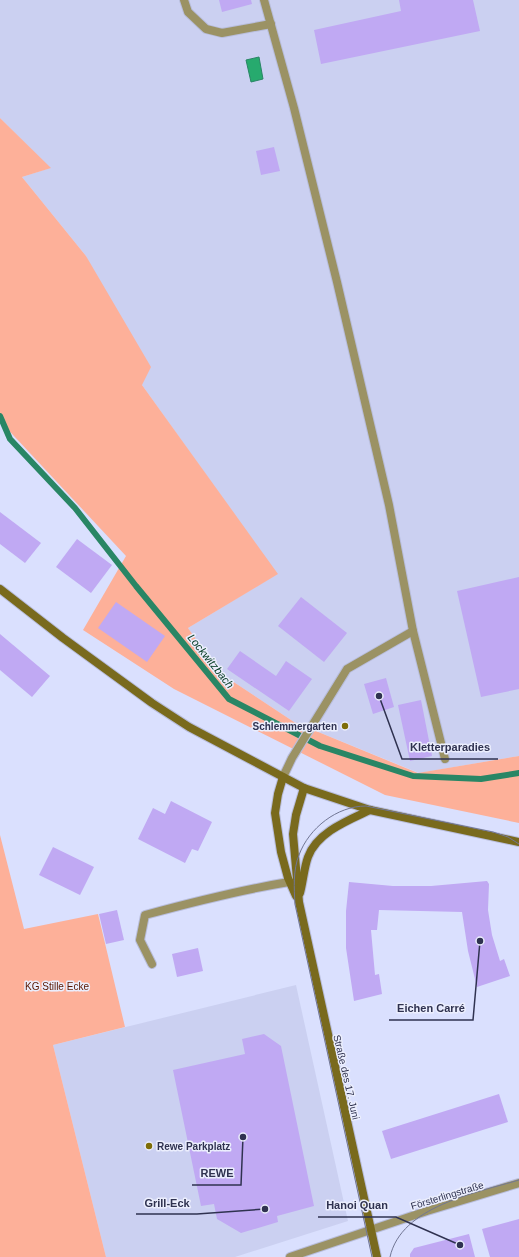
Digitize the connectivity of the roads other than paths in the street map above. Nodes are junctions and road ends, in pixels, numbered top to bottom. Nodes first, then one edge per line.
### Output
1 (184, 0) edge
2 (264, 0) edge
3 (271, 24) junction
4 (0, 589) edge
5 (413, 632) junction
6 (445, 759) dead end
7 (283, 777) junction
8 (304, 788) junction
9 (370, 810) junction
10 (519, 842) edge
11 (289, 882) junction
12 (299, 902) junction
13 (152, 964) dead end
14 (519, 1183) edge
15 (371, 1230) junction
16 (290, 1257) edge
17 (377, 1257) edge

1 - 3 street
2 - 3 street
3 - 5 street
4 - 7 street
5 - 6 street
5 - 7 street
7 - 8 street
7 - 11 street, Straße des 17. Juni
8 - 9 street
8 - 12 street, Straße des 17. Juni
9 - 10 street
9 - 12 street
11 - 12 street, Straße des 17. Juni
11 - 13 street
12 - 15 street, Straße des 17. Juni
14 - 15 street, Försterlingstraße
15 - 16 street, Försterlingstraße
15 - 17 street, Straße des 17. Juni

